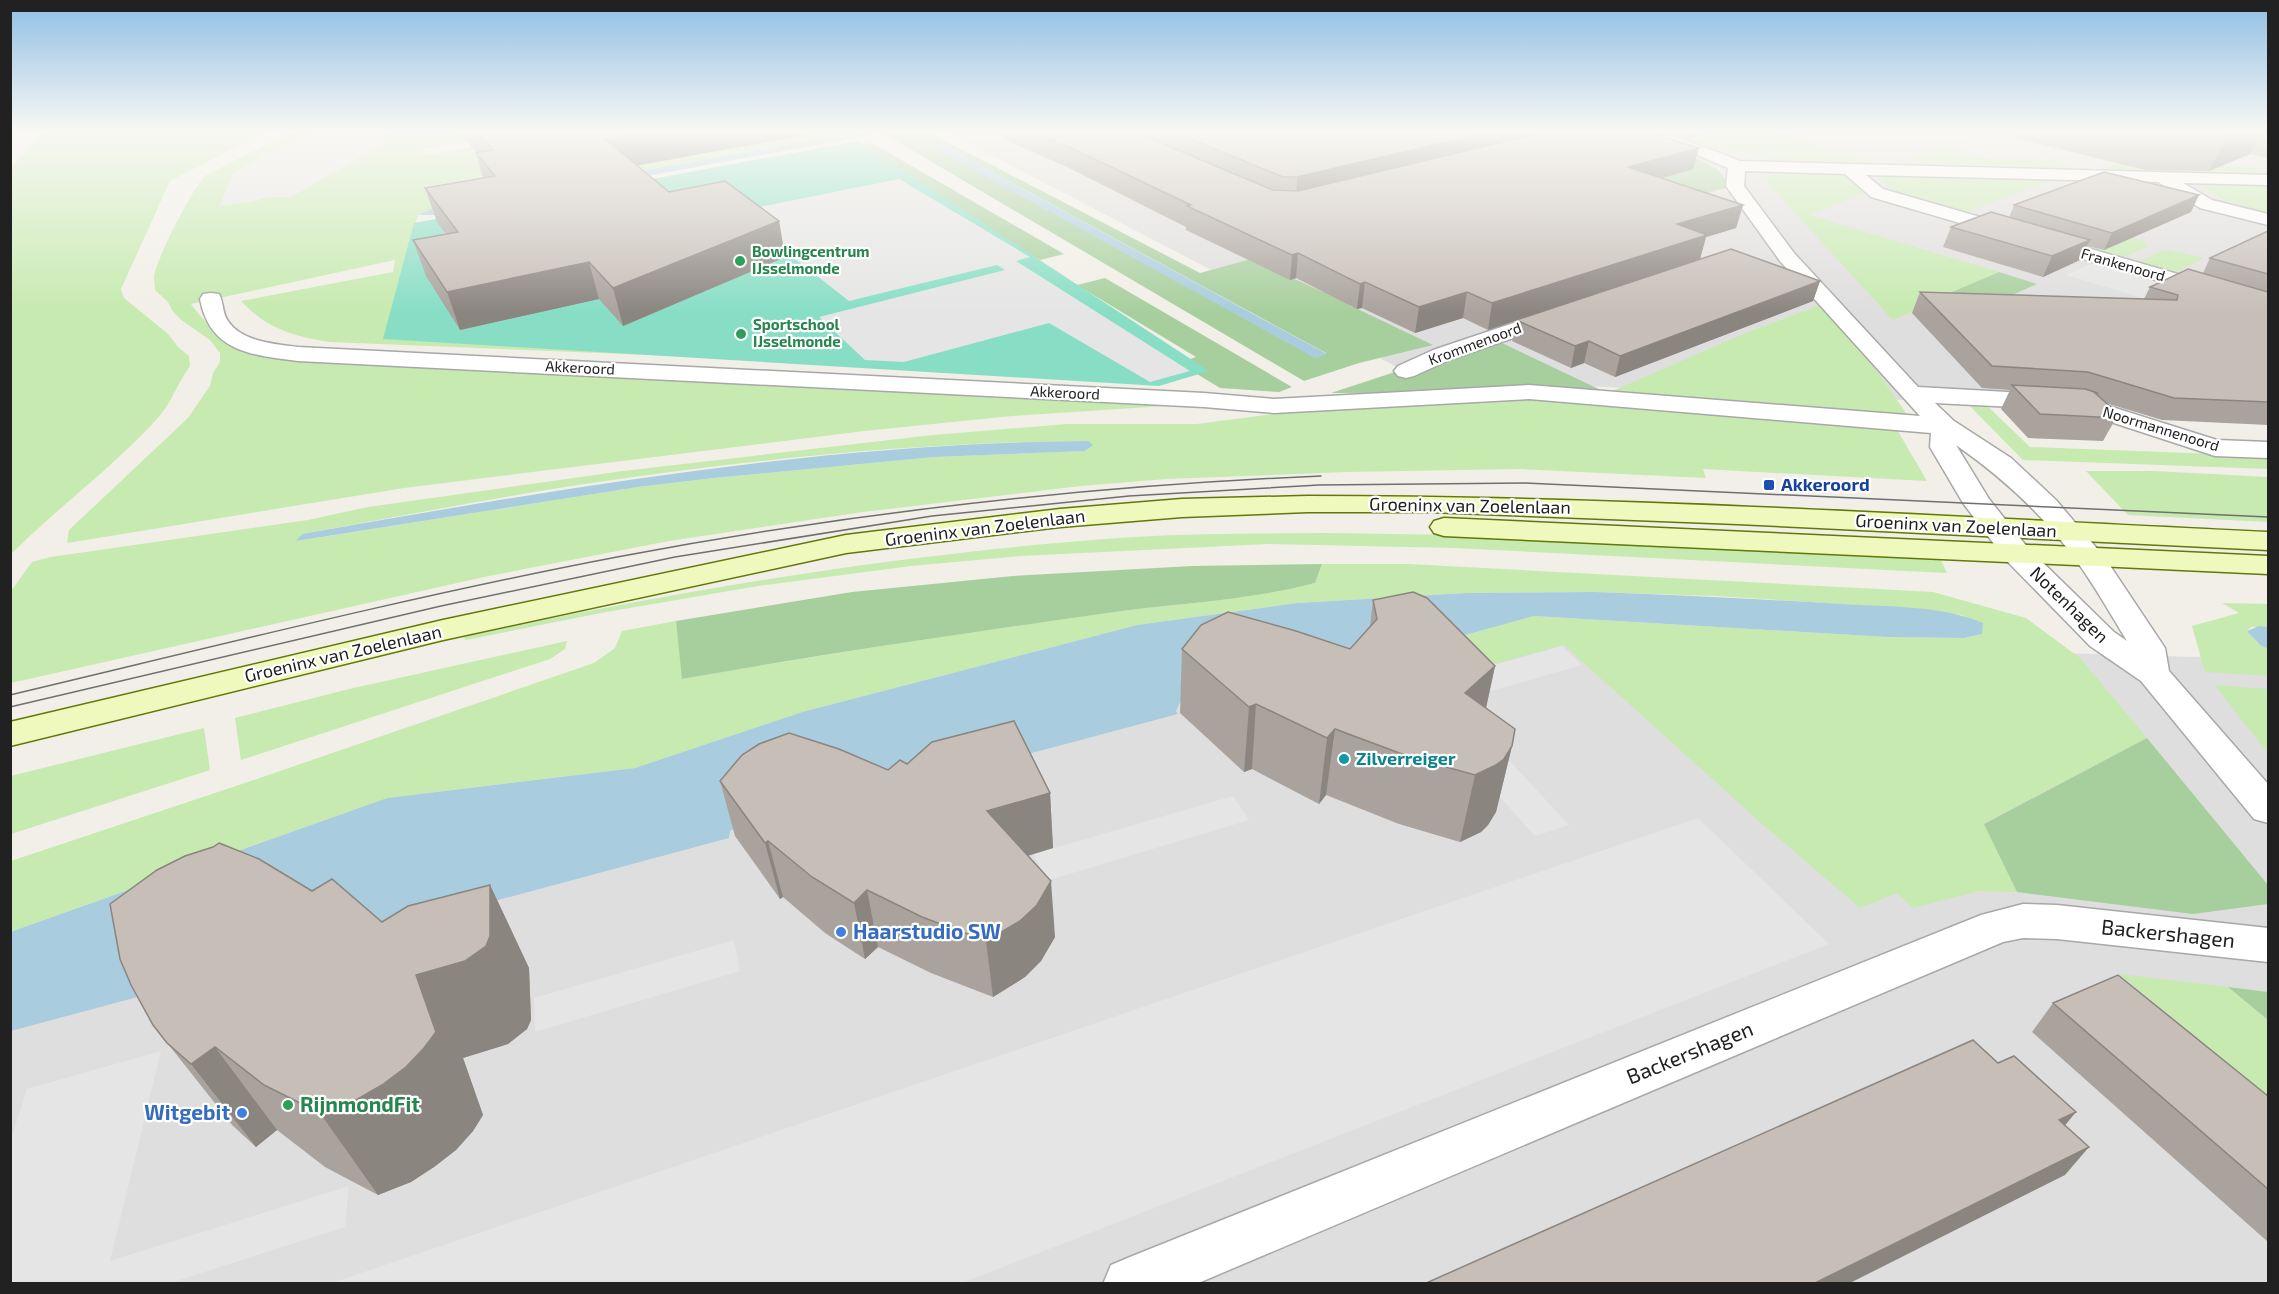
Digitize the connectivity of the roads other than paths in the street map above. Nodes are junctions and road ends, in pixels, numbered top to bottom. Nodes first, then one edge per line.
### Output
1 (1740, 192) edge
2 (1875, 192) edge
3 (2187, 192) edge
4 (2268, 219) edge
5 (1764, 257) dead end
6 (1787, 257) junction
7 (211, 299) dead end
8 (2268, 307) edge
9 (1576, 309) edge
10 (1406, 370) dead end
11 (1911, 394) junction
12 (1945, 426) junction
13 (2268, 450) edge
14 (1995, 528) junction
15 (2067, 531) junction
16 (2268, 541) edge
17 (2017, 554) junction
18 (2090, 558) junction
19 (2268, 565) edge
20 (677, 580) junction
21 (2153, 673) junction
22 (10, 734) edge
23 (2268, 809) edge
24 (2268, 945) edge
25 (1130, 1284) edge

1 - 6 street, Akkeroord
2 - 8 street, Frankenoord
3 - 4 street
5 - 6 street
6 - 11 street, Akkeroord
7 - 12 street, Akkeroord
9 - 10 street, Krommenoord
11 - 12 street, Akkeroord
11 - 13 street, Noormannenoord
12 - 14 street
12 - 15 street, Akkeroord
14 - 15 main road, Groeninx van Zoelenlaan
14 - 17 street, Notenhagen
14 - 20 main road, Groeninx van Zoelenlaan
15 - 16 main road, Groeninx van Zoelenlaan
15 - 18 street, Notenhagen
17 - 18 main road, Groeninx van Zoelenlaan
17 - 20 main road, Groeninx van Zoelenlaan
17 - 21 street, Notenhagen
18 - 19 main road, Groeninx van Zoelenlaan
18 - 21 street, Notenhagen
20 - 22 main road, Groeninx van Zoelenlaan
21 - 23 street, Notenhagen
24 - 25 street, Backershagen

